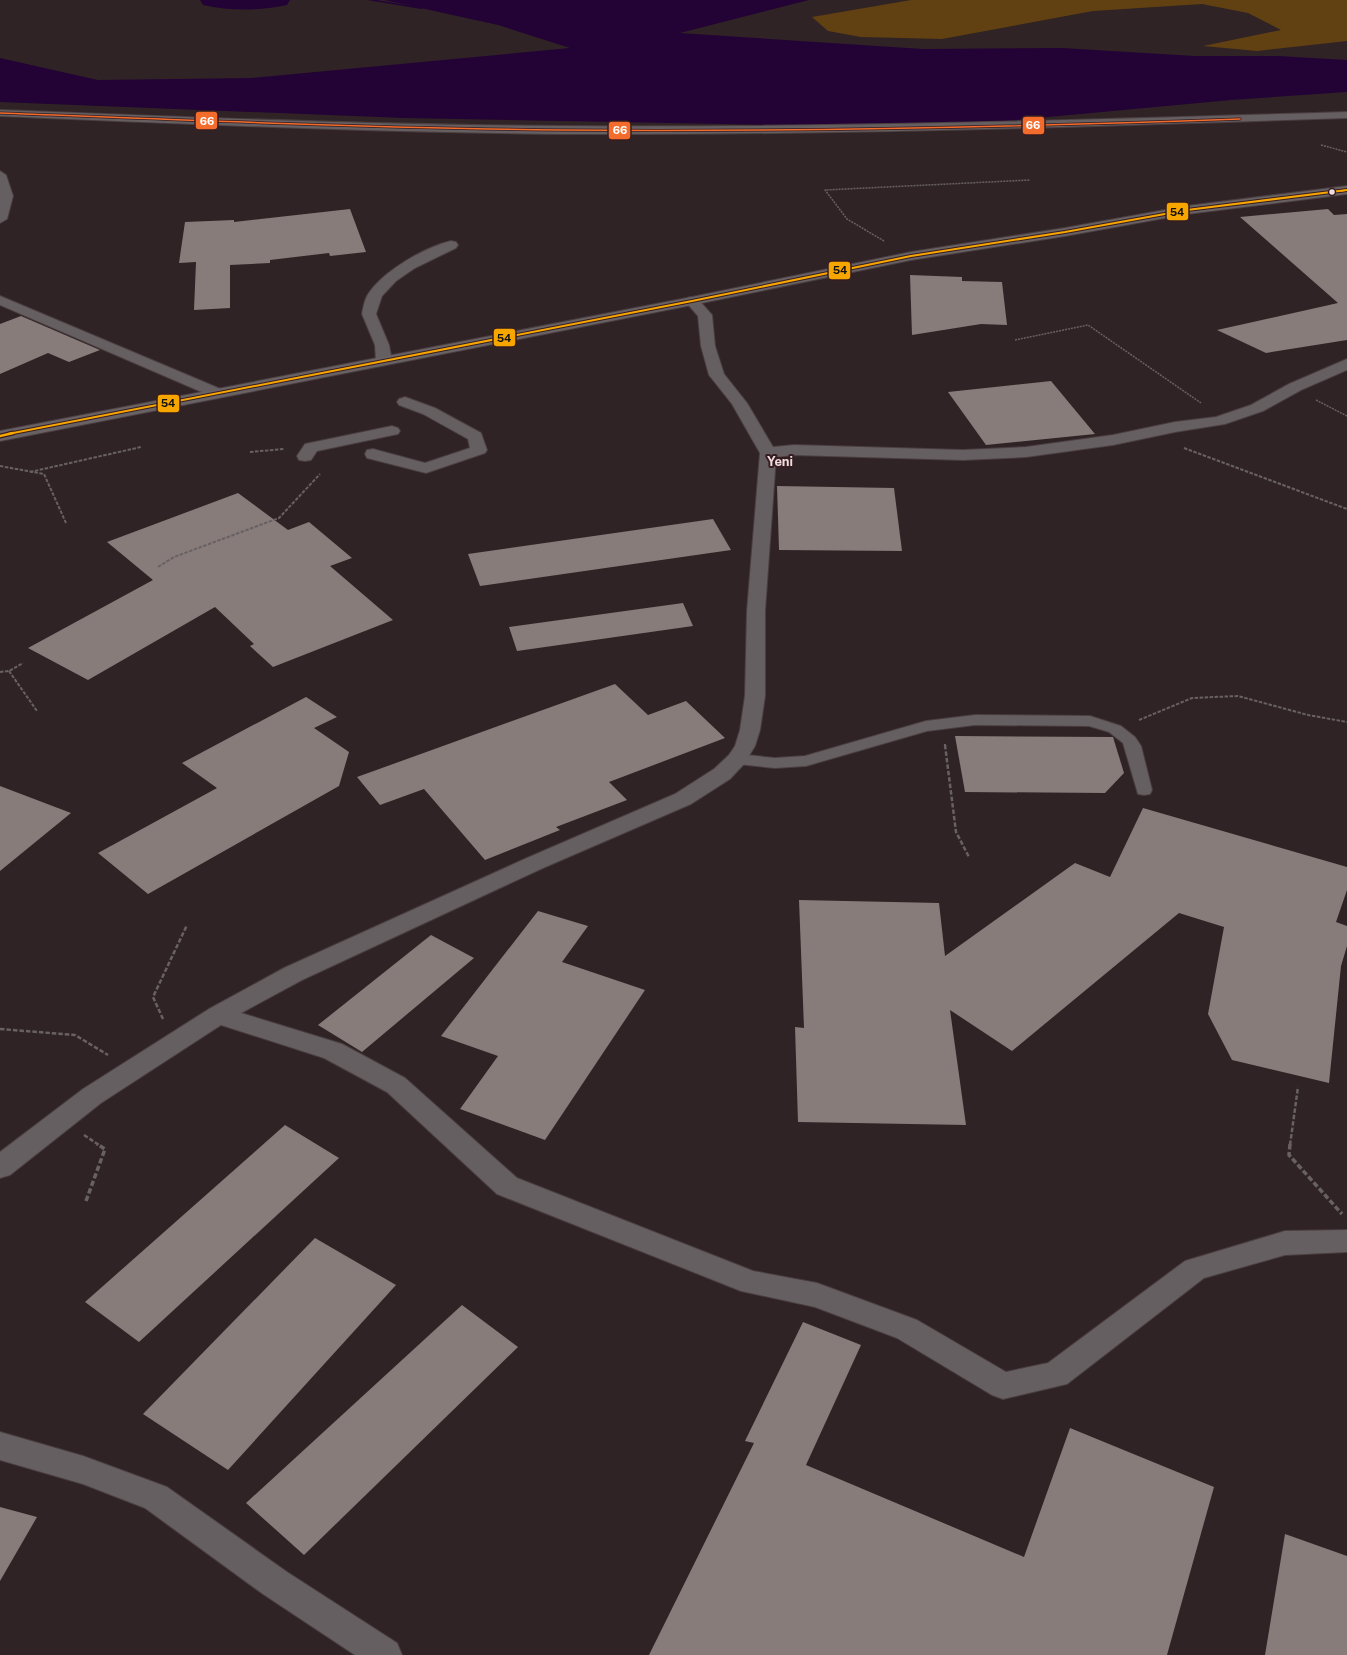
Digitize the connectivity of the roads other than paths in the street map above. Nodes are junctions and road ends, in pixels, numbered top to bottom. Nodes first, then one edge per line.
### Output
1 (0, 113) edge
2 (1347, 115) edge
3 (0, 175) edge
4 (1347, 190) edge
5 (0, 219) edge
6 (451, 245) dead end
7 (0, 300) edge
8 (692, 301) junction
9 (384, 361) junction
10 (1347, 364) edge
11 (217, 393) junction
12 (405, 402) dead end
13 (392, 431) dead end
14 (0, 436) edge
15 (308, 451) road end
16 (768, 453) junction
17 (373, 454) dead end
18 (737, 759) junction
19 (1144, 790) dead end
20 (218, 1015) junction
21 (0, 1168) edge
22 (1347, 1241) edge
23 (0, 1446) edge
24 (385, 1655) edge

1 - 2 street
3 - 5 street
4 - 8 street
6 - 9 street
7 - 11 street
8 - 9 street
8 - 16 street
9 - 11 street
10 - 16 street
11 - 14 street
12 - 17 street
13 - 15 street
16 - 18 street
18 - 19 lane
18 - 20 street
20 - 21 street
20 - 22 street
23 - 24 street

